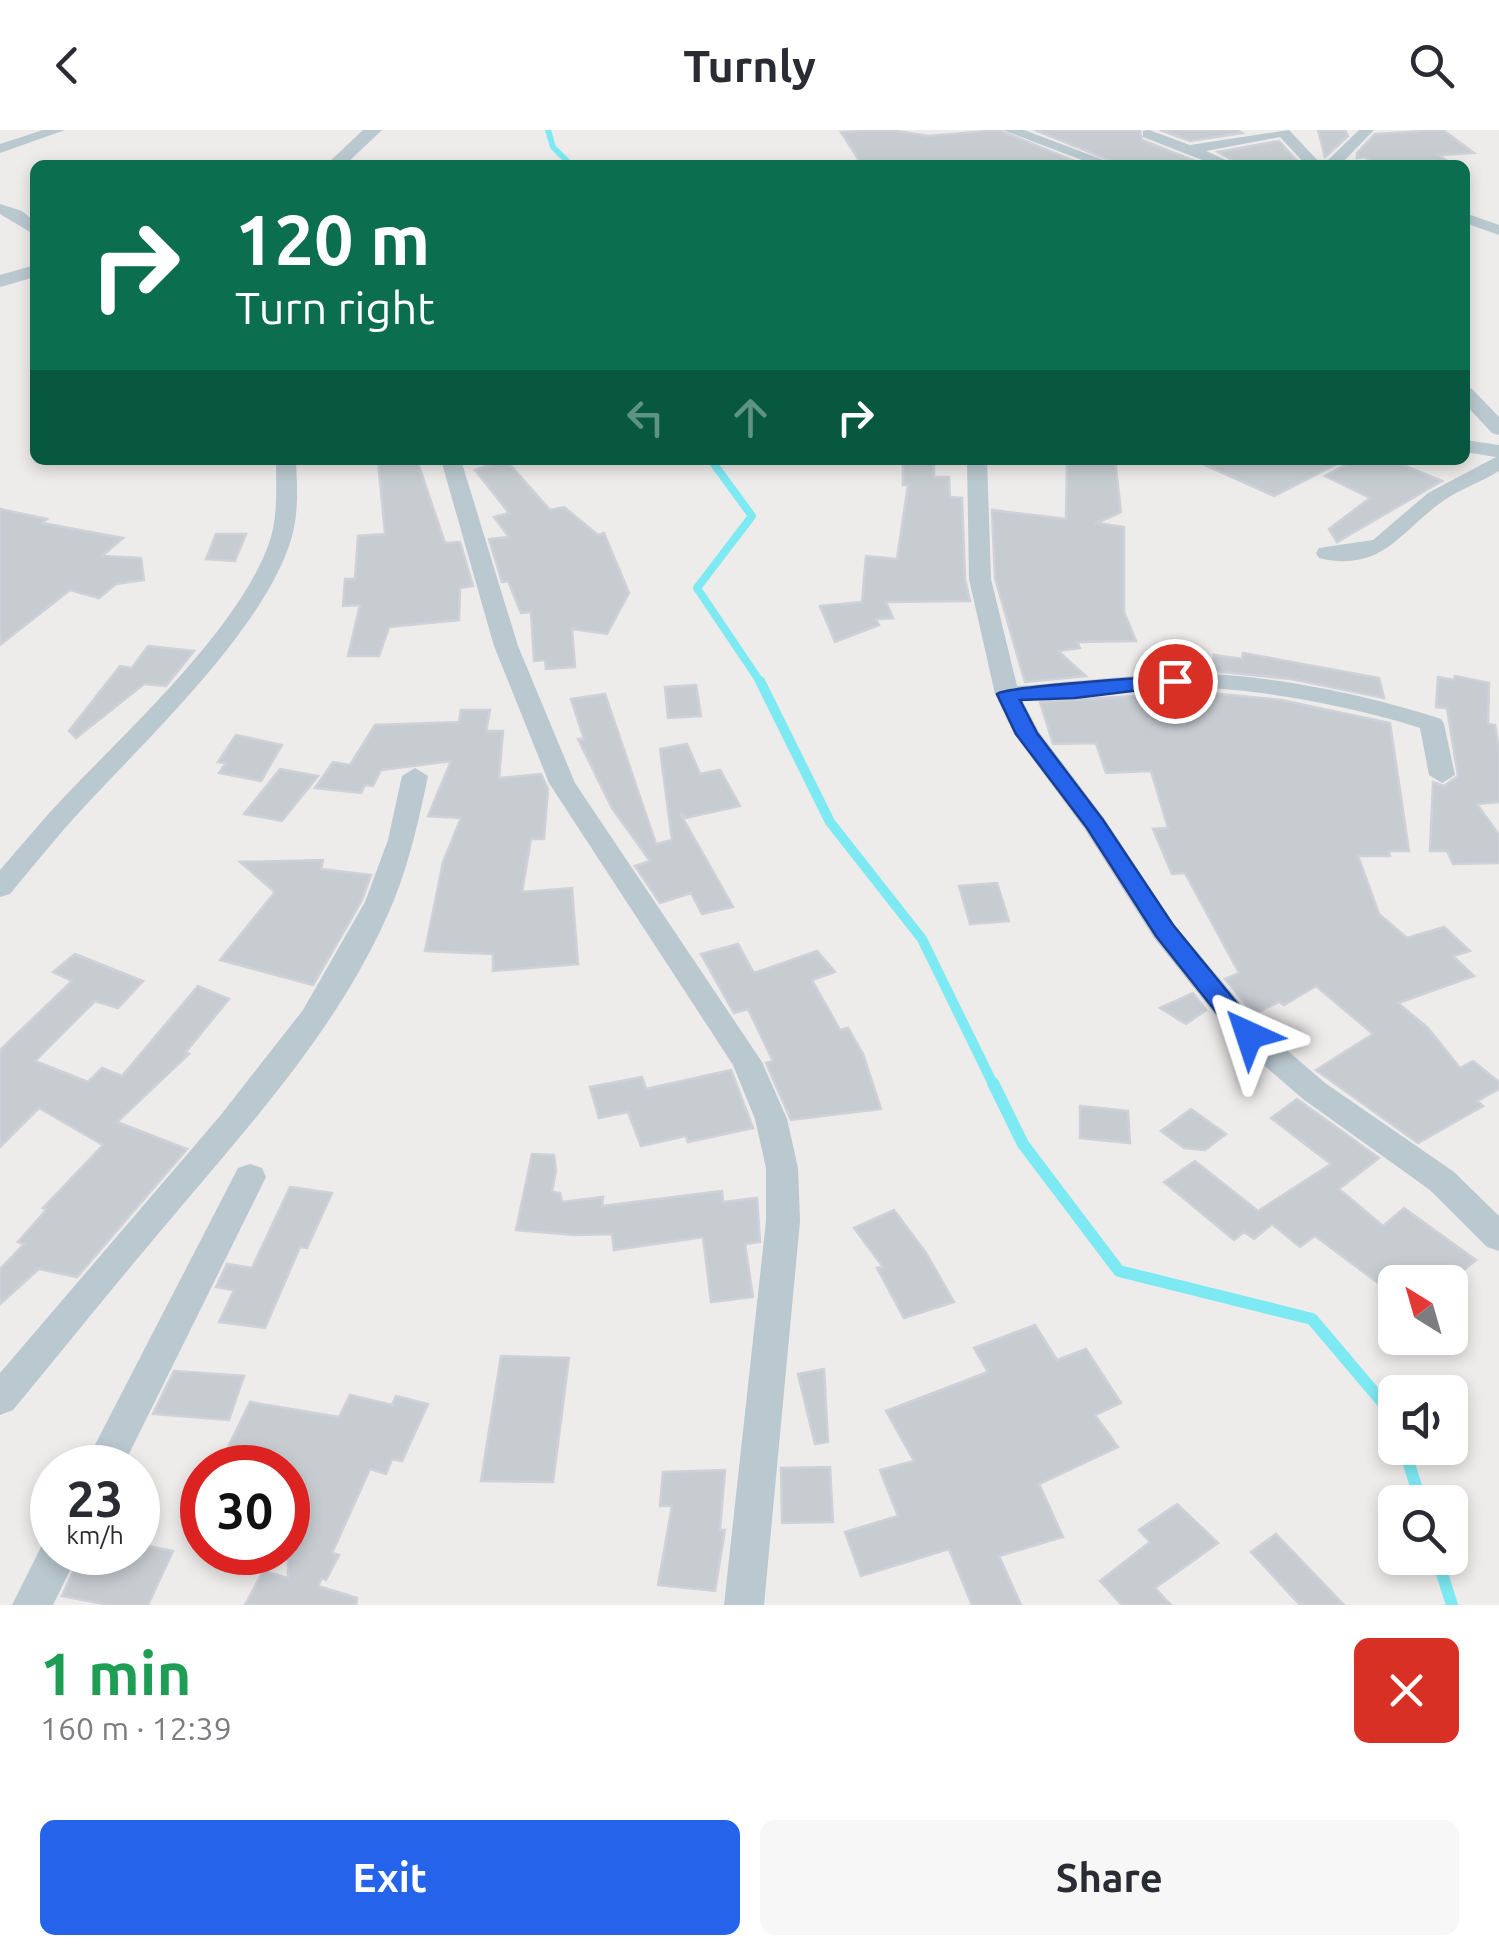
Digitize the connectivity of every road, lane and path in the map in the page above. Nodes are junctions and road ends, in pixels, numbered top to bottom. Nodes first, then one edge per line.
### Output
1 (58, 130) edge
2 (373, 130) edge
3 (1010, 130) edge
4 (1367, 130) edge
5 (1282, 131) edge
6 (1148, 134) dead end
7 (0, 150) edge
8 (1188, 150) junction
9 (340, 160) edge
10 (1096, 160) edge
11 (1215, 160) edge
12 (1309, 160) edge
13 (1336, 160) edge
14 (0, 209) edge
15 (1470, 220) edge
16 (28, 225) edge
17 (0, 230) edge
18 (1499, 230) edge
19 (30, 272) edge
20 (0, 281) edge
21 (1470, 398) edge
22 (1499, 429) edge
23 (1470, 447) edge
24 (1499, 451) edge
25 (1499, 462) edge
26 (286, 465) edge
27 (452, 465) edge
28 (977, 465) edge
29 (1327, 552) dead end
30 (1007, 694) junction
31 (415, 776) dead end
32 (1442, 776) dead end
33 (0, 888) edge
34 (250, 1177) dead end
35 (1499, 1236) edge
36 (0, 1399) edge
37 (114, 1445) edge
38 (47, 1575) edge
39 (32, 1605) edge
40 (744, 1605) edge

1 - 7 street
2 - 9 street
3 - 10 street
4 - 13 street
5 - 8 street
5 - 12 street
6 - 8 street
8 - 11 street
14 - 16 street
15 - 18 street
16 - 17 street
19 - 20 street
21 - 22 street
23 - 24 street
25 - 29 street
26 - 33 street
27 - 40 street
28 - 30 street
30 - 32 street
30 - 35 street
31 - 36 street
34 - 37 street
38 - 39 street

